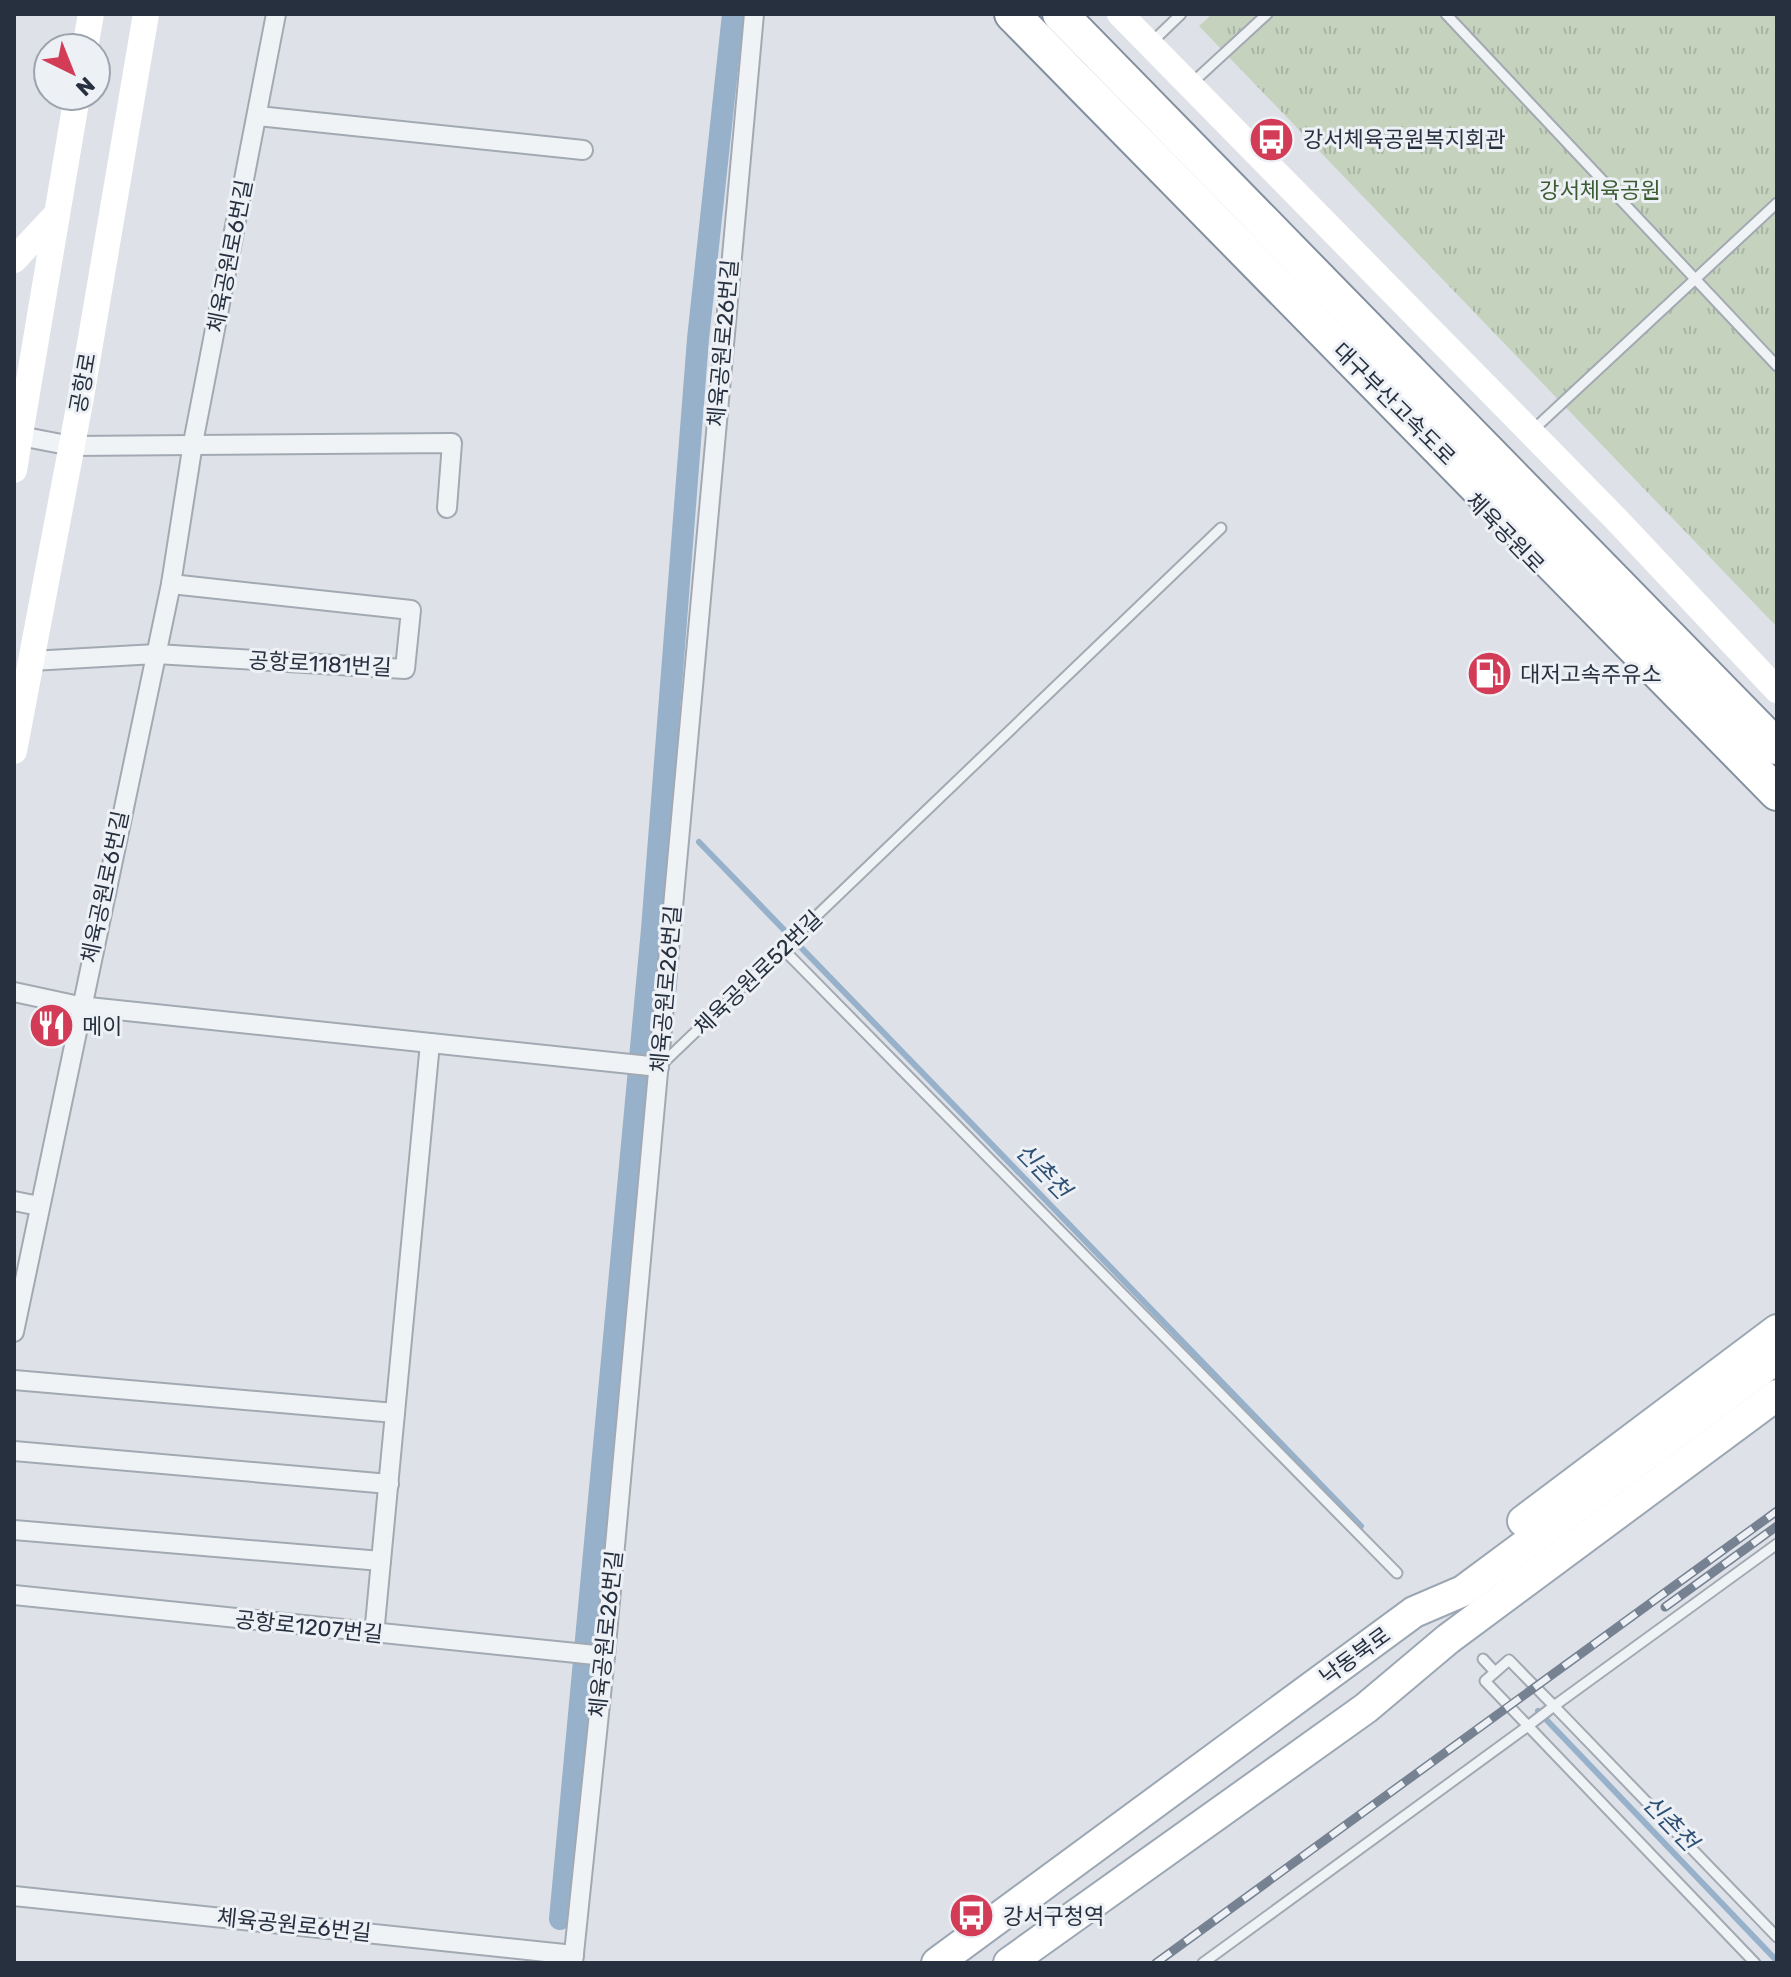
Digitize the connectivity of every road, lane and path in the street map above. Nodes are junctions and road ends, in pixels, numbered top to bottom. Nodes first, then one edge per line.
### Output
1 (146, 14) edge
2 (276, 14) edge
3 (754, 14) edge
4 (999, 14) edge
5 (1012, 14) edge
6 (1060, 14) edge
7 (1120, 14) edge
8 (1181, 14) edge
9 (1267, 14) edge
10 (1446, 14) edge
11 (1150, 44) junction
12 (1190, 85) junction
13 (74, 112) edge
14 (258, 116) junction
15 (583, 150) dead end
16 (1777, 203) edge
17 (57, 214) junction
18 (14, 260) edge
19 (1696, 279) junction
20 (1777, 366) edge
21 (1530, 432) junction
22 (20, 436) junction
23 (193, 443) junction
24 (72, 446) junction
25 (14, 470) edge
26 (447, 508) dead end
27 (1221, 528) dead end
28 (171, 584) junction
29 (156, 654) junction
30 (31, 661) junction
31 (1777, 690) edge
32 (1777, 747) edge
33 (14, 751) edge
34 (1777, 793) edge
35 (1777, 812) edge
36 (783, 949) junction
37 (14, 992) edge
38 (79, 1006) junction
39 (430, 1043) junction
40 (659, 1067) junction
41 (14, 1201) edge
42 (39, 1206) junction
43 (1777, 1330) edge
44 (14, 1332) edge
45 (1777, 1358) edge
46 (14, 1380) edge
47 (1777, 1395) edge
48 (395, 1413) junction
49 (1777, 1419) edge
50 (14, 1451) edge
51 (389, 1484) junction
52 (14, 1530) edge
53 (1777, 1544) edge
54 (381, 1561) junction
55 (1397, 1573) dead end
56 (14, 1595) edge
57 (1414, 1612) junction
58 (374, 1635) junction
59 (605, 1656) junction
60 (1483, 1659) dead end
61 (1495, 1672) junction
62 (1554, 1706) junction
63 (1366, 1708) junction
64 (1528, 1726) junction
65 (1109, 1892) junction
66 (14, 1896) edge
67 (1777, 1937) edge
68 (573, 1959) edge
69 (937, 1963) edge
70 (1009, 1963) edge
71 (1031, 1963) edge
72 (1203, 1963) edge
73 (1755, 1963) edge

1 - 24 main road, 공항로
2 - 14 street, 체육공원로6번길
3 - 40 street, 체육공원로26번길
4 - 35 main road, 체육공원로
5 - 34 highway, 대구부산고속도로
6 - 32 highway, 대구부산고속도로
7 - 11 main road
8 - 11 lane
9 - 12 lane
10 - 19 lane
11 - 12 main road
12 - 21 main road
13 - 17 main road
14 - 15 street
14 - 23 street, 체육공원로6번길
16 - 19 lane
17 - 18 main road
17 - 22 main road
19 - 20 lane
19 - 21 lane
21 - 31 main road
22 - 24 street
22 - 25 main road
23 - 24 street
23 - 26 street
23 - 28 street, 체육공원로6번길
24 - 30 main road, 공항로
27 - 36 lane, 체육공원로52번길
28 - 29 street, 체육공원로6번길
28 - 29 street, 공항로1181번길
29 - 30 street, 공항로1181번길
29 - 38 street, 체육공원로6번길
30 - 33 main road, 공항로
36 - 40 lane, 체육공원로52번길
36 - 55 lane
37 - 38 street
38 - 39 street
38 - 42 street, 체육공원로6번길
39 - 40 street
39 - 48 street
40 - 59 street, 체육공원로26번길
41 - 42 street
42 - 44 street, 체육공원로6번길
43 - 57 main road
45 - 57 main road, 낙동북로
46 - 48 street
47 - 63 main road, 낙동북로
48 - 51 street
49 - 63 main road
50 - 51 street
51 - 54 street
52 - 54 street
53 - 62 lane
54 - 58 street
56 - 58 street, 공항로1207번길
57 - 69 main road, 낙동북로
58 - 59 street, 공항로1207번길
59 - 68 street, 체육공원로26번길
60 - 61 lane
61 - 62 lane
61 - 64 lane
62 - 64 lane
62 - 67 lane
63 - 65 main road, 낙동북로
64 - 72 lane
64 - 73 lane
65 - 70 main road, 낙동북로
65 - 71 main road
66 - 68 street, 체육공원로6번길

